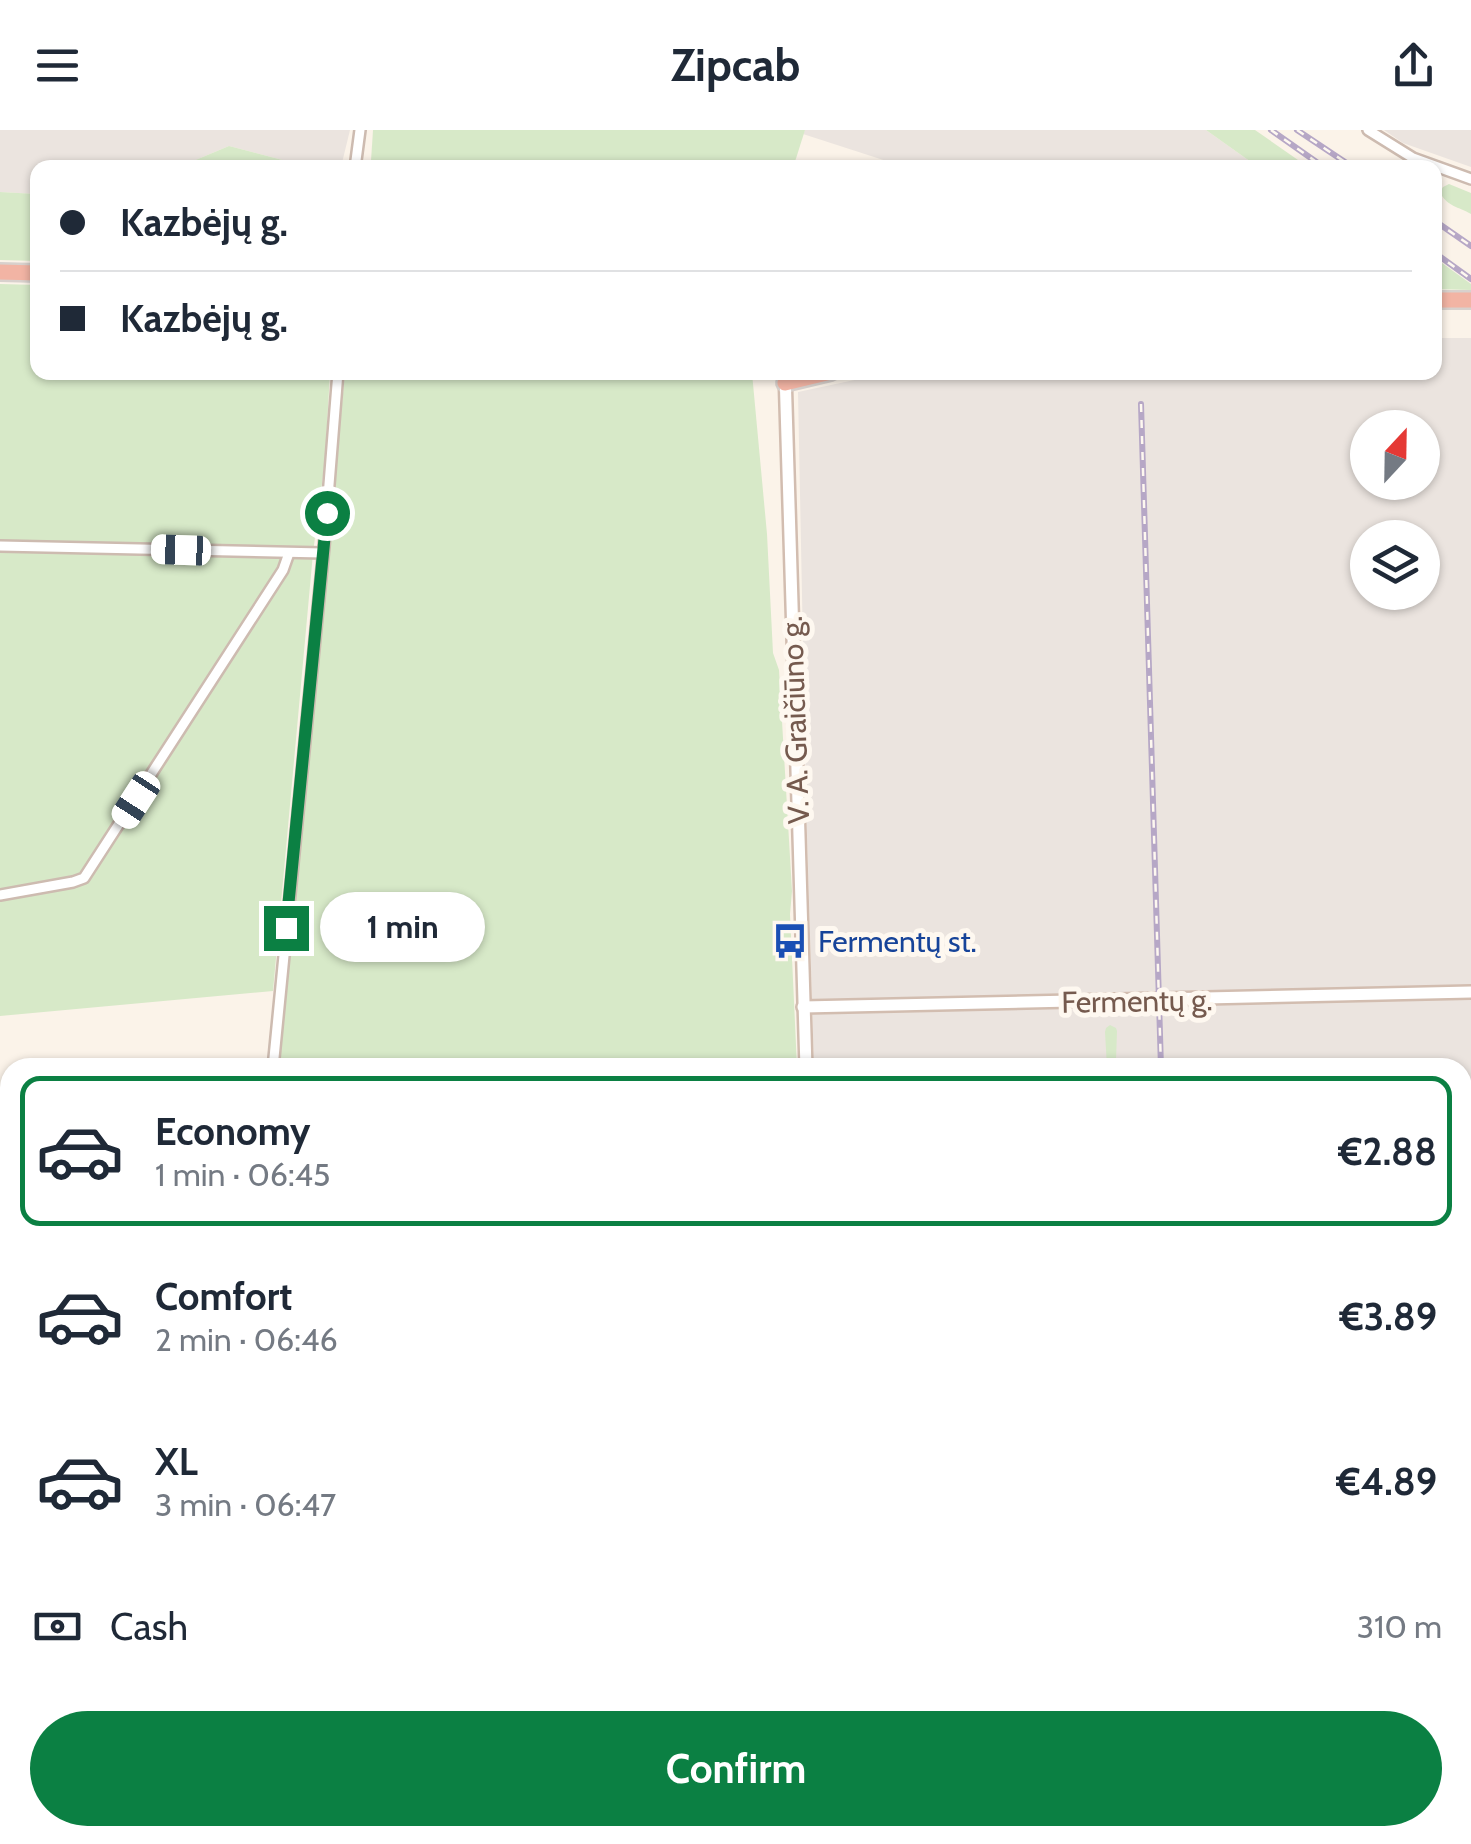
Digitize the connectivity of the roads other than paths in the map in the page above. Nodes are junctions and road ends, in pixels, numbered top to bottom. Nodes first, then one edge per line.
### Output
1 (360, 130) edge
2 (1368, 130) edge
3 (356, 160) edge
4 (1419, 160) edge
5 (1442, 168) edge
6 (1471, 179) edge
7 (0, 272) edge
8 (30, 272) edge
9 (1442, 300) edge
10 (1471, 300) edge
11 (337, 380) edge
12 (785, 380) edge
13 (0, 546) edge
14 (290, 553) junction
15 (323, 554) junction
16 (0, 896) edge
17 (1471, 992) edge
18 (804, 1008) junction
19 (274, 1058) edge
20 (806, 1058) edge

1 - 3 street
2 - 4 street
5 - 6 street
7 - 8 highway
9 - 10 highway
11 - 15 street
12 - 18 main road, V. A. Graičiūno g.
13 - 14 street
14 - 15 street
14 - 16 street
15 - 19 street
17 - 18 main road, Fermentų g.
18 - 20 main road, V. A. Graičiūno g.

